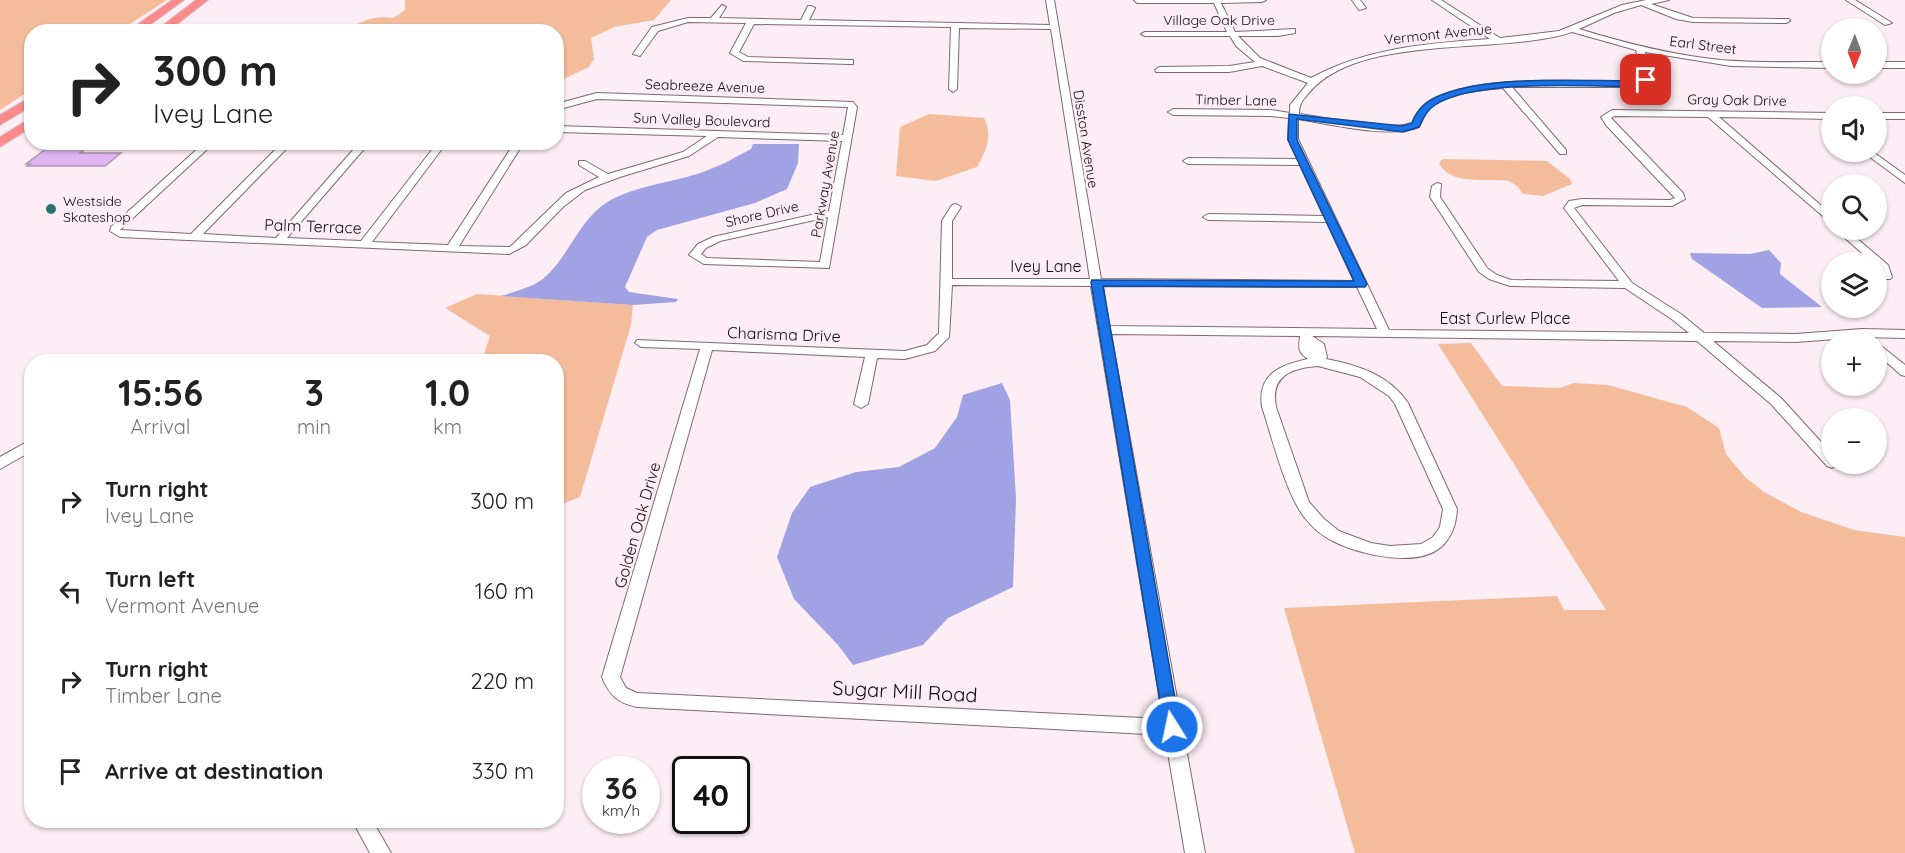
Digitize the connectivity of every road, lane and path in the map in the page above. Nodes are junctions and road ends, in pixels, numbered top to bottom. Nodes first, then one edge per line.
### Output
1 (179, 0) edge
2 (203, 0) edge
3 (1050, 0) edge
4 (1262, 0) edge
5 (1356, 0) edge
6 (1436, 0) edge
7 (1665, 0) edge
8 (1850, 0) edge
9 (1137, 1) edge
10 (1217, 1) edge
11 (1638, 1) edge
12 (722, 7) dead end
13 (811, 8) dead end
14 (1362, 8) dead end
15 (714, 20) junction
16 (751, 21) junction
17 (1786, 21) dead end
18 (804, 22) junction
19 (1888, 23) dead end
20 (144, 24) edge
21 (170, 24) edge
22 (955, 26) junction
23 (1054, 27) junction
24 (1573, 30) junction
25 (1292, 31) dead end
26 (1145, 34) dead end
27 (1232, 34) junction
28 (1498, 40) junction
29 (1640, 50) junction
30 (637, 54) dead end
31 (850, 62) dead end
32 (1263, 63) junction
33 (1821, 65) edge
34 (1887, 65) edge
35 (1905, 65) edge
36 (1159, 70) dead end
37 (1314, 82) junction
38 (1506, 86) junction
39 (953, 89) dead end
40 (564, 104) edge
41 (24, 105) edge
42 (853, 107) joint
43 (1173, 112) dead end
44 (1709, 113) junction
45 (1292, 116) junction
46 (1820, 116) edge
47 (1887, 116) edge
48 (1905, 116) edge
49 (0, 121) edge
50 (24, 126) edge
51 (564, 129) edge
52 (716, 134) junction
53 (847, 138) junction
54 (0, 143) edge
55 (202, 150) edge
56 (281, 150) edge
57 (359, 150) edge
58 (437, 150) edge
59 (515, 150) edge
60 (1563, 152) dead end
61 (1188, 161) dead end
62 (1302, 162) junction
63 (1881, 162) edge
64 (582, 163) dead end
65 (605, 176) junction
66 (1905, 180) edge
67 (1437, 186) dead end
68 (956, 207) dead end
69 (1821, 211) edge
70 (834, 213) junction
71 (1208, 217) dead end
72 (1330, 219) junction
73 (194, 237) junction
74 (1853, 240) edge
75 (279, 241) junction
76 (364, 244) junction
77 (452, 248) junction
78 (1867, 252) edge
79 (825, 266) joint
80 (947, 282) junction
81 (1096, 282) junction
82 (1361, 284) junction
83 (1628, 285) junction
84 (1104, 330) junction
85 (1385, 334) junction
86 (1905, 334) edge
87 (1887, 335) edge
88 (1306, 336) junction
89 (1697, 336) junction
90 (1821, 338) edge
91 (641, 343) dead end
92 (707, 347) junction
93 (872, 354) junction
94 (1887, 356) edge
95 (1317, 360) junction
96 (1905, 372) edge
97 (861, 404) dead end
98 (24, 449) edge
99 (1821, 451) edge
100 (0, 464) edge
101 (637, 700) joint
102 (1172, 727) junction
103 (366, 828) edge
104 (381, 853) edge
105 (1195, 853) edge

1 - 20 highway
2 - 21 highway
3 - 23 street, Disston Avenue
4 - 10 street
5 - 14 street
6 - 28 street
7 - 11 street, Vermont Avenue
8 - 19 street
9 - 10 street
10 - 27 street
11 - 17 street
11 - 24 street, Vermont Avenue
12 - 15 street
13 - 18 street
15 - 16 street
15 - 30 street
16 - 18 street
16 - 31 street
18 - 22 street
22 - 23 street
22 - 39 street
23 - 81 street, Disston Avenue
24 - 28 street, Vermont Avenue
24 - 29 street, Earl Street
25 - 27 street, Village Oak Drive
26 - 27 street, Village Oak Drive
27 - 32 street
28 - 37 street, Vermont Avenue
29 - 33 street, Earl Street
29 - 38 street, Timber Lane
32 - 36 street
32 - 37 street
34 - 35 street
37 - 45 street, Vermont Avenue
38 - 45 street, Timber Lane
38 - 60 street
40 - 42 street, Seabreeze Avenue
41 - 49 highway
42 - 53 street, Parkway Avenue
43 - 45 street, Timber Lane
44 - 46 street, Gray Oak Drive
44 - 69 street
44 - 83 street, Gray Oak Drive
45 - 62 street
47 - 48 street
50 - 54 highway
51 - 52 street, Sun Valley Boulevard
52 - 53 street, Sun Valley Boulevard
52 - 65 street
53 - 70 street, Parkway Avenue
55 - 73 street, Palm Terrace
56 - 73 street
57 - 75 street
58 - 76 street
59 - 77 street
61 - 62 street
62 - 72 street
63 - 66 street
64 - 65 street
65 - 77 street, Palm Terrace
67 - 83 street
68 - 80 street
70 - 79 street, Parkway Avenue
70 - 79 street, Shore Drive
71 - 72 street
72 - 82 street
73 - 75 street, Palm Terrace
74 - 78 street
75 - 76 street, Palm Terrace
76 - 77 street, Palm Terrace
80 - 81 street, Ivey Lane
80 - 93 street, Charisma Drive
81 - 82 street, Ivey Lane
81 - 84 street, Disston Avenue
82 - 85 street
83 - 89 street
84 - 88 street, East Curlew Place
84 - 102 street, Disston Avenue
85 - 88 street, East Curlew Place
85 - 89 street, East Curlew Place
86 - 87 street, East Curlew Place
88 - 95 street
89 - 90 street, East Curlew Place
89 - 99 street
91 - 92 street, Charisma Drive
92 - 93 street, Charisma Drive
92 - 101 street, Golden Oak Drive
93 - 97 street
94 - 96 street
95 - 95 street
98 - 100 street
101 - 102 street, Sugar Mill Road
102 - 105 street, Disston Avenue
103 - 104 street

